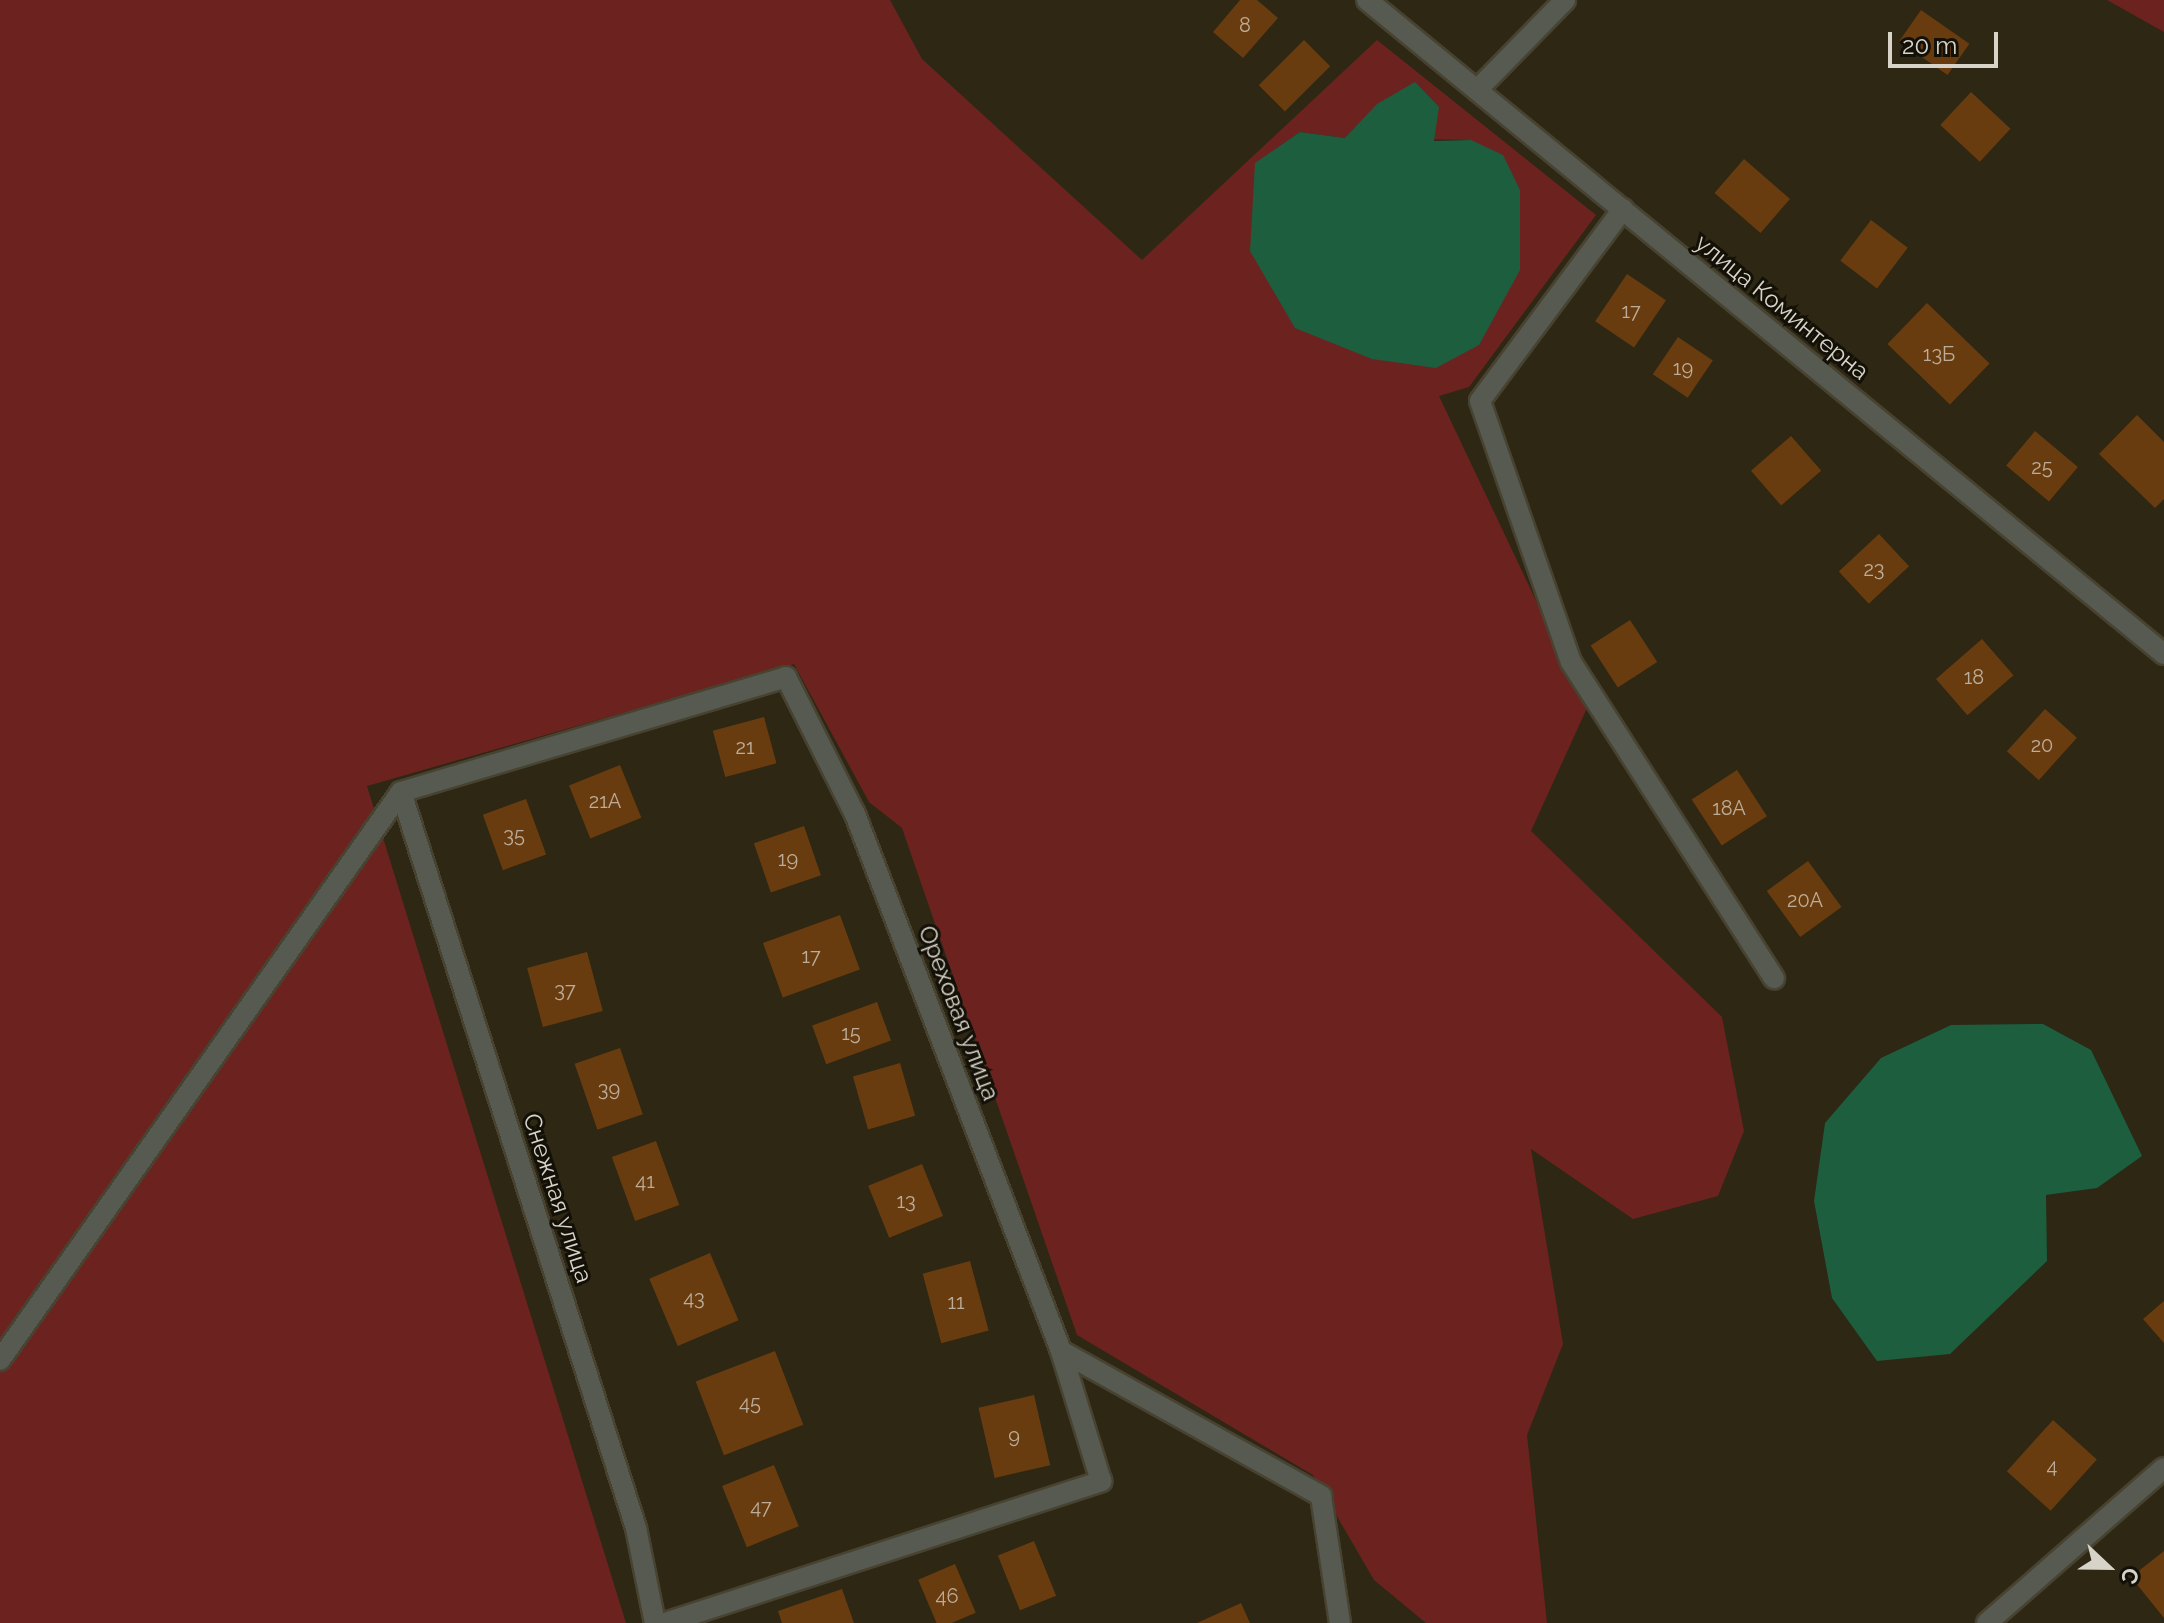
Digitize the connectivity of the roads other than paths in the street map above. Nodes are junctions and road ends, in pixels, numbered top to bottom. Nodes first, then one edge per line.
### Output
1 (1367, 0) edge
2 (1565, 0) edge
3 (1477, 90) junction
4 (1623, 209) junction
5 (2164, 654) edge
6 (401, 792) junction
7 (1774, 978) dead end
8 (1061, 1351) junction
9 (0, 1360) edge
10 (2164, 1468) edge
11 (655, 1623) edge
12 (665, 1623) edge
13 (1340, 1623) edge
14 (1987, 1623) edge

1 - 3 street, улица Коминтерна
2 - 3 street
3 - 4 street, улица Коминтерна
4 - 5 street, улица Коминтерна
4 - 7 street
6 - 8 street, Ореховая улица
6 - 9 street
6 - 11 street, Снежная улица
8 - 12 street
8 - 13 street
10 - 14 street

